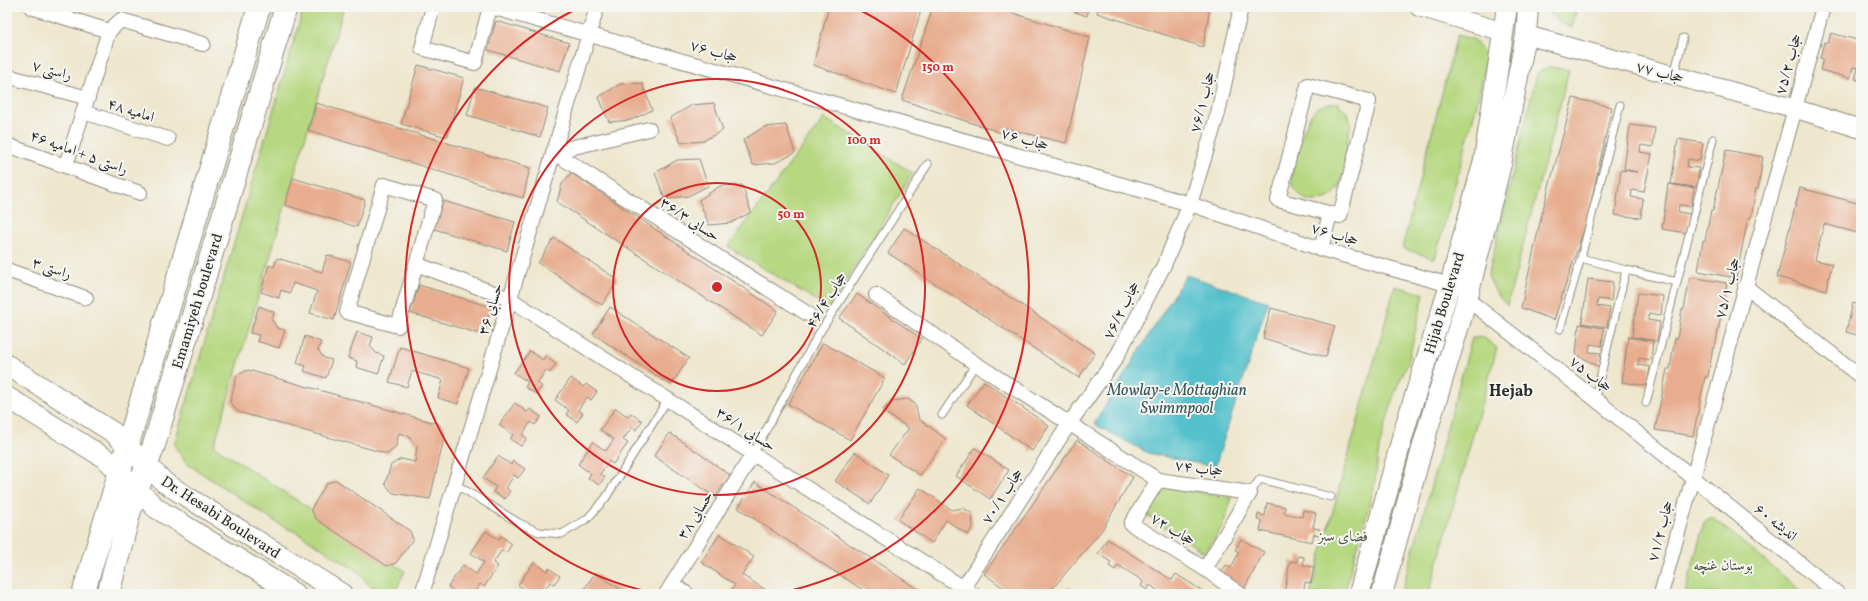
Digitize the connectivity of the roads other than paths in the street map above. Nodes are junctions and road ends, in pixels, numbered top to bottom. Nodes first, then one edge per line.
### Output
1 (31, 7) edge
2 (259, 7) edge
3 (286, 7) edge
4 (433, 7) edge
5 (491, 7) edge
6 (597, 7) edge
7 (1241, 7) edge
8 (1419, 7) edge
9 (1507, 7) edge
10 (1528, 7) edge
11 (1823, 7) edge
12 (109, 31) junction
13 (1504, 32) junction
14 (589, 33) junction
15 (1526, 35) junction
16 (1684, 38) dead end
17 (203, 44) dead end
18 (7, 76) edge
19 (1674, 76) junction
20 (88, 98) junction
21 (1620, 105) dead end
22 (1793, 108) junction
23 (83, 112) junction
24 (649, 129) dead end
25 (1861, 129) edge
26 (1713, 139) dead end
27 (168, 140) dead end
28 (7, 145) edge
29 (554, 152) junction
30 (928, 164) dead end
31 (66, 165) junction
32 (140, 192) dead end
33 (1190, 204) junction
34 (1330, 214) junction
35 (1321, 249) junction
36 (1581, 258) junction
37 (416, 264) junction
38 (7, 270) edge
39 (1626, 270) junction
40 (1677, 282) junction
41 (1450, 285) junction
42 (1745, 286) junction
43 (876, 295) dead end
44 (86, 298) dead end
45 (510, 299) junction
46 (1467, 299) junction
47 (808, 314) dead end
48 (1560, 329) dead end
49 (976, 364) junction
50 (7, 365) edge
51 (1861, 378) edge
52 (7, 397) edge
53 (668, 399) junction
54 (1595, 399) junction
55 (1646, 403) dead end
56 (942, 415) dead end
57 (1069, 424) junction
58 (1406, 424) junction
59 (1427, 431) junction
60 (126, 446) junction
61 (753, 454) junction
62 (146, 465) junction
63 (119, 471) junction
64 (1692, 477) junction
65 (1158, 480) junction
66 (455, 484) junction
67 (137, 490) junction
68 (1250, 493) junction
69 (1331, 497) dead end
70 (1205, 569) junction
71 (669, 589) edge
72 (968, 591) edge
73 (83, 594) edge
74 (108, 594) edge
75 (295, 594) edge
76 (342, 594) edge
77 (422, 594) edge
78 (687, 594) edge
79 (1240, 594) edge
80 (1359, 594) edge
81 (1382, 594) edge
82 (1661, 594) edge
83 (1838, 594) edge

1 - 12 street
2 - 60 main road, Emamiyeh boulevard
3 - 62 main road, Emamiyeh boulevard
4 - 5 street
5 - 14 street, حجاب ۷۶
6 - 14 street, حسابی ۳۶
7 - 33 street, حجاب ۷۶/۱
8 - 13 street
9 - 13 main road, Hijab Boulevard
10 - 15 main road, Hijab Boulevard
11 - 22 street, حجاب ۷۵/۲
12 - 17 street
12 - 20 street
13 - 41 main road, Hijab Boulevard
14 - 29 street, حسابی ۳۶
14 - 33 street, حجاب ۷۶
15 - 19 street, حجاب ۷۷
15 - 46 main road, Hijab Boulevard
16 - 19 lane
18 - 20 street, راستی ۷
19 - 22 street, حجاب ۷۷
20 - 23 street
21 - 36 lane
22 - 25 street, حجاب ۷۷
22 - 42 street, حجاب ۷۵/۱
23 - 27 street, امامیه ۴۸
23 - 31 street
24 - 29 street
26 - 40 lane
28 - 31 street, راستی ۵ + امامیه ۴۶
29 - 45 street, حسابی ۳۶
29 - 47 street, حسابی ۳۶/۳
30 - 61 lane, حجاب ۴۶/۴
31 - 32 street, راستی ۵ + امامیه ۴۶
33 - 35 street, حجاب ۷۶
33 - 57 street, حجاب ۷۶/۲
34 - 34 street
34 - 35 street
35 - 41 street, حجاب ۷۶
36 - 39 lane
36 - 48 lane
37 - 37 street
37 - 45 street, حسابی ۳۶/۱
38 - 44 street, راستی ۳
39 - 40 lane
39 - 54 lane
40 - 55 lane
41 - 58 main road, Hijab Boulevard
42 - 51 street
42 - 64 street, حجاب ۷۵/۱
43 - 49 street, حجاب ۷۴
45 - 53 street, حسابی ۳۶/۱
45 - 66 street, حسابی ۳۶
46 - 54 street, حجاب ۷۵
46 - 59 main road, Hijab Boulevard
49 - 56 lane
49 - 57 street, حجاب ۷۴
50 - 60 main road, Dr. Hesabi Boulevard
52 - 63 main road, Dr. Hesabi Boulevard
53 - 61 street, حسابی ۳۶/۱
53 - 66 lane
54 - 64 street, حجاب ۷۵
57 - 65 street, حجاب ۷۴
57 - 72 street, حجاب ۷۰/۱
58 - 59 main road
58 - 80 main road, Hijab Boulevard
59 - 81 main road, Hijab Boulevard
60 - 62 main road, Dr. Hesabi Boulevard
60 - 63 main road, Emamiyeh boulevard
61 - 71 street, حسابی ۳۸
61 - 72 street, حسابی ۳۶/۱
62 - 67 main road, Emamiyeh boulevard
62 - 76 main road, Dr. Hesabi Boulevard
63 - 67 main road, Dr. Hesabi Boulevard
63 - 73 main road, Emamiyeh boulevard
64 - 82 street, حجاب ۷۱/۲
64 - 83 street, اندیشه ۶۰
65 - 68 street, حجاب ۷۴
65 - 70 street, حجاب ۷۲
66 - 77 street, حسابی ۳۶
67 - 74 main road, Emamiyeh boulevard
67 - 75 main road, Dr. Hesabi Boulevard
68 - 69 lane
68 - 70 street
70 - 79 street, حجاب ۷۲
71 - 78 street

